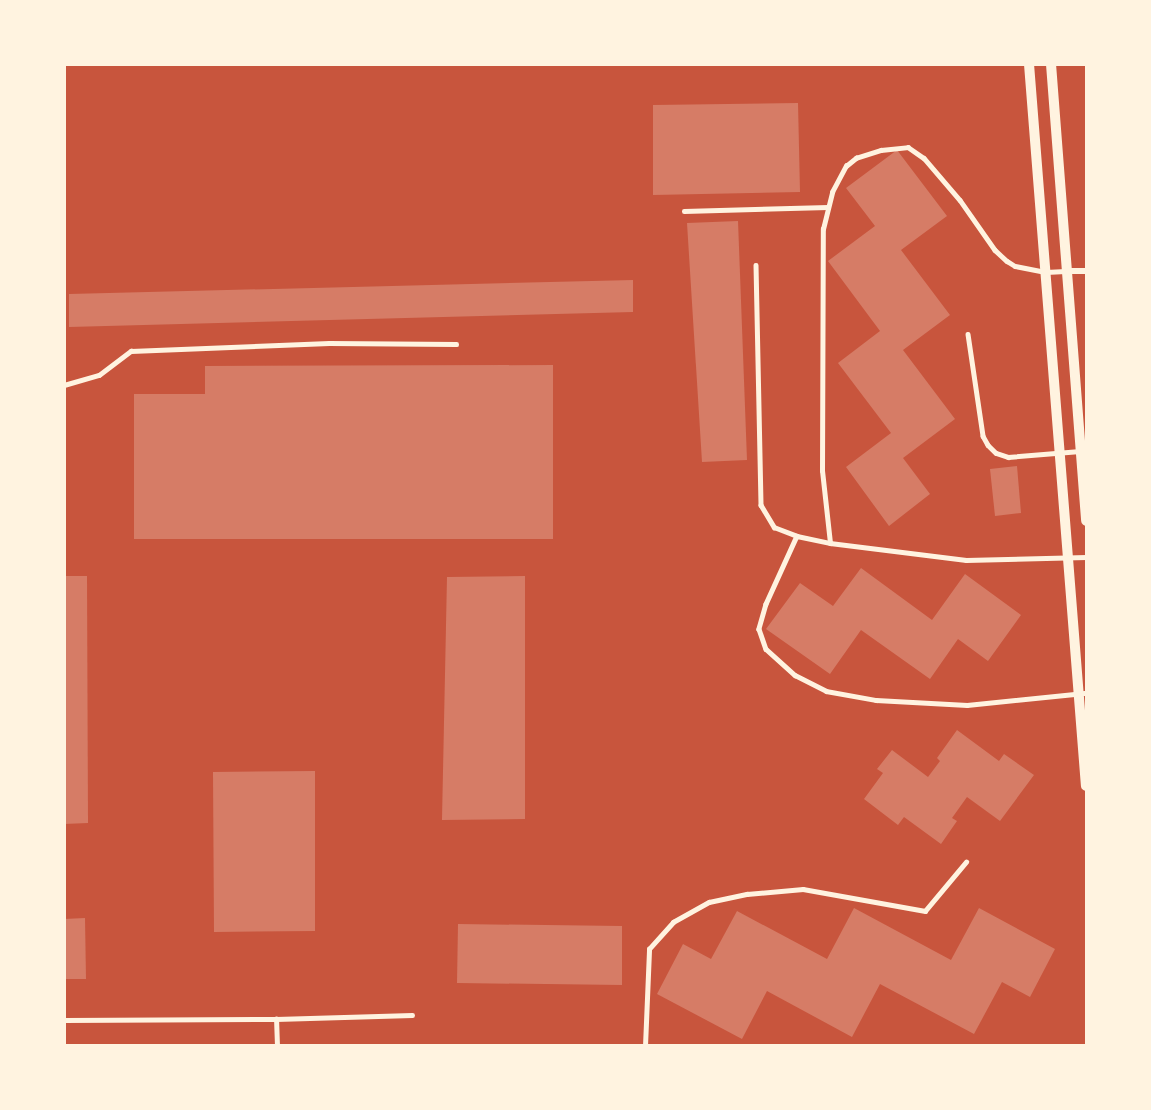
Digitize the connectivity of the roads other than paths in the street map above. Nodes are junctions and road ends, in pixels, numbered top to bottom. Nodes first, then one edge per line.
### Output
1 (1029, 64) edge
2 (1051, 64) edge
3 (828, 207) junction
4 (684, 211) dead end
5 (756, 265) dead end
6 (1068, 271) junction
7 (1086, 271) edge
8 (1046, 272) junction
9 (968, 334) dead end
10 (456, 344) dead end
11 (64, 385) edge
12 (1080, 451) junction
13 (1060, 454) junction
14 (1086, 521) edge
15 (797, 536) junction
16 (830, 543) junction
17 (1086, 557) edge
18 (1069, 559) junction
19 (1083, 694) edge
20 (1086, 786) edge
21 (966, 862) dead end
22 (412, 1015) dead end
23 (276, 1019) junction
24 (64, 1020) edge
25 (278, 1046) edge
26 (645, 1046) edge

1 - 8 street
2 - 6 street
3 - 4 lane
3 - 8 lane
3 - 16 lane
5 - 15 lane
6 - 7 street
6 - 8 lane
6 - 12 street
8 - 13 street
9 - 13 lane
10 - 11 lane
12 - 13 lane
12 - 14 street
13 - 18 street
15 - 16 lane
15 - 19 lane
16 - 18 lane
17 - 18 lane
18 - 19 street
19 - 20 street
21 - 26 lane
22 - 23 lane
23 - 24 lane
23 - 25 lane

